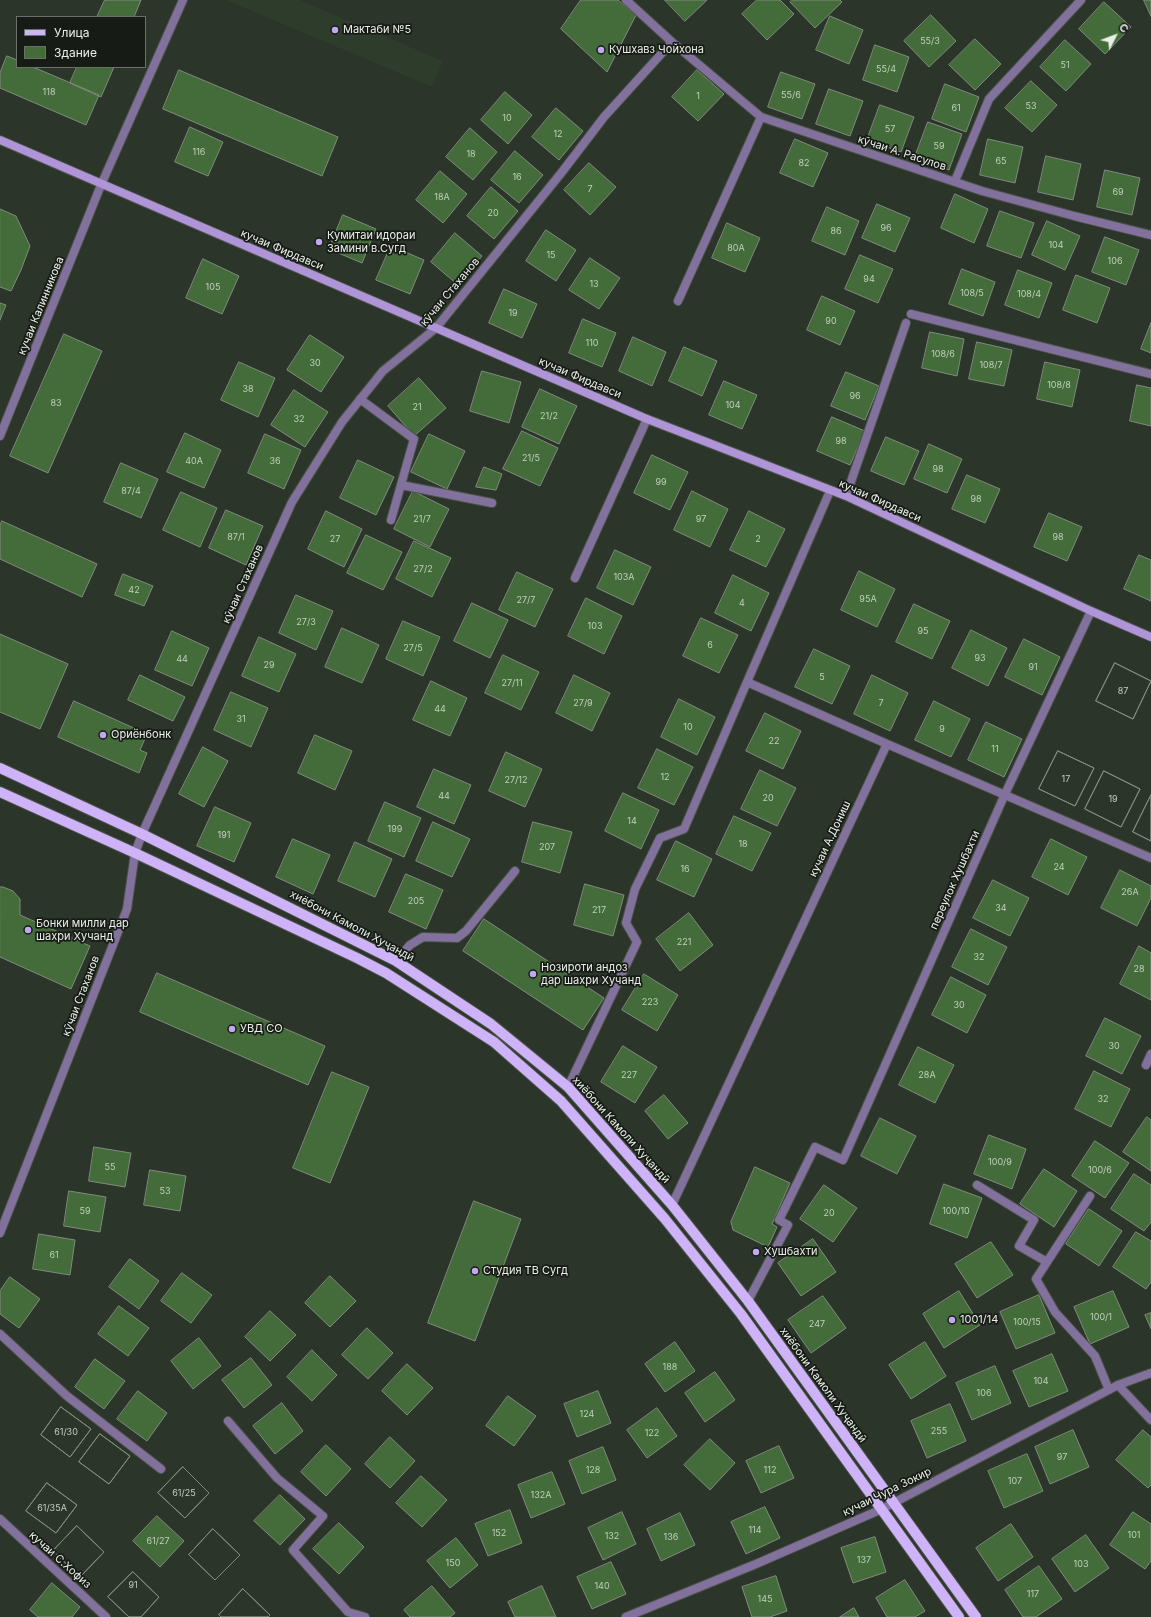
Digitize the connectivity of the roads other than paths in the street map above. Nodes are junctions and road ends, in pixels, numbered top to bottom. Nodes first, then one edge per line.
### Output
1 (183, 0) edge
2 (626, 0) edge
3 (1081, 0) edge
4 (672, 42) junction
5 (761, 117) junction
6 (0, 140) edge
7 (955, 182) junction
8 (101, 185) junction
9 (1151, 235) edge
10 (678, 301) dead end
11 (911, 314) dead end
12 (906, 323) dead end
13 (436, 328) junction
14 (1151, 374) edge
15 (360, 400) junction
16 (647, 419) junction
17 (0, 436) edge
18 (401, 485) junction
19 (830, 491) junction
20 (846, 496) junction
21 (492, 504) dead end
22 (391, 520) dead end
23 (575, 578) dead end
24 (1091, 611) junction
25 (1151, 638) edge
26 (747, 682) junction
27 (887, 744) junction
28 (0, 768) edge
29 (0, 792) edge
30 (1005, 794) junction
31 (142, 834) junction
32 (135, 853) junction
33 (1151, 858) edge
34 (515, 871) dead end
35 (396, 961) junction
36 (1151, 1054) edge
37 (1146, 1065) dead end
38 (568, 1087) junction
39 (977, 1185) dead end
40 (1090, 1196) dead end
41 (672, 1205) junction
42 (0, 1233) edge
43 (1047, 1262) junction
44 (748, 1301) junction
45 (0, 1334) edge
46 (1151, 1373) edge
47 (1118, 1386) junction
48 (1109, 1390) junction
49 (1151, 1420) edge
50 (228, 1422) dead end
51 (161, 1468) dead end
52 (894, 1502) junction
53 (882, 1509) junction
54 (0, 1519) edge
55 (106, 1617) edge
56 (365, 1617) edge
57 (626, 1617) edge
58 (959, 1617) edge
59 (976, 1617) edge

1 - 8 street, кучаи Калинникова
2 - 4 street, кӯчаи А. Расулов
3 - 7 street
4 - 5 street, кӯчаи А. Расулов
4 - 13 street, кӯчаи Стаханов
5 - 7 street, кӯчаи А. Расулов
5 - 10 street
6 - 8 street, кучаи Фирдавси
7 - 9 street, кӯчаи А. Расулов
8 - 13 street, кучаи Фирдавси
8 - 17 street, кучаи Калинникова
11 - 14 street
12 - 20 street
13 - 15 street, кӯчаи Стаханов
13 - 16 street, кучаи Фирдавси
15 - 18 street
15 - 31 street, кӯчаи Стаханов
16 - 19 street, кучаи Фирдавси
16 - 23 street
18 - 21 street
18 - 22 street
19 - 20 street, кучаи Фирдавси
19 - 26 street
20 - 24 street, кучаи Фирдавси
24 - 25 street, кучаи Фирдавси
24 - 30 street, переулок Хушбахти
26 - 27 street
26 - 38 street
27 - 30 street
27 - 41 street, кучаи А.Дониш
28 - 31 main road, хиёбони Камоли Хуҷандӣ
29 - 32 main road
30 - 33 street
30 - 44 street, переулок Хушбахти
31 - 32 street, кӯчаи Стаханов
31 - 35 main road, хиёбони Камоли Хуҷандӣ
32 - 42 street, кӯчаи Стаханов
32 - 53 main road
34 - 35 street
35 - 38 main road, хиёбони Камоли Хуҷандӣ
36 - 37 street
38 - 41 main road, хиёбони Камоли Хуҷандӣ
39 - 43 street
40 - 43 street
41 - 44 main road, хиёбони Камоли Хуҷандӣ
43 - 48 street
44 - 52 main road, хиёбони Камоли Хуҷандӣ
45 - 51 street
46 - 47 street, кучаи Чура Зокир
47 - 48 street, кучаи Чура Зокир
47 - 49 street
48 - 52 street, кучаи Чура Зокир
50 - 56 street
52 - 53 street, кучаи Чура Зокир
52 - 59 main road, хиёбони Камоли Хуҷандӣ
53 - 57 street, кучаи Чура Зокир
53 - 58 main road
54 - 55 street, кучаи С.Хофиз

